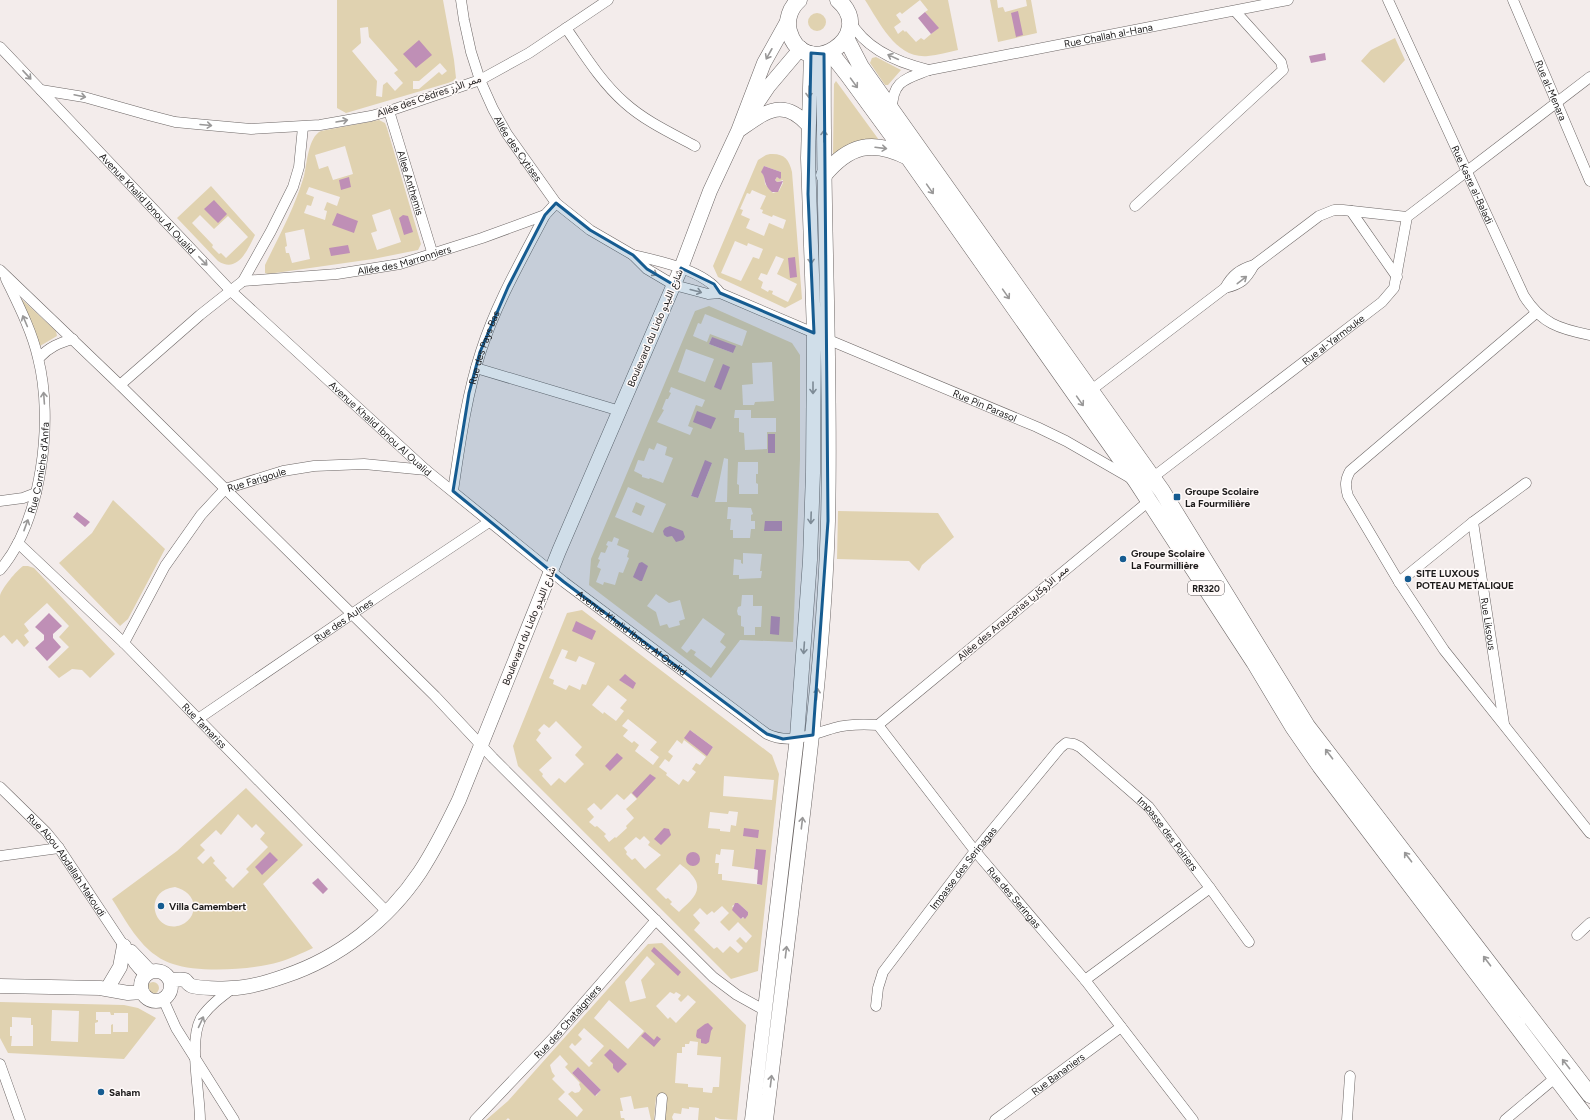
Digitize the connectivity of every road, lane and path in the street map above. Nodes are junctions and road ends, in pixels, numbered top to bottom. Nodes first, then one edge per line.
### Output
1 (461, 0) edge
2 (608, 0) edge
3 (838, 0) edge
4 (1288, 0) edge
5 (1388, 0) edge
6 (1513, 0) edge
7 (793, 6) edge
8 (1235, 11) junction
9 (849, 19) junction
10 (566, 28) junction
11 (846, 38) junction
12 (0, 47) edge
13 (816, 52) junction
14 (930, 70) junction
15 (1590, 77) edge
16 (480, 80) junction
17 (41, 90) junction
18 (1556, 103) junction
19 (892, 110) junction
20 (389, 111) junction
21 (808, 126) junction
22 (303, 127) junction
23 (738, 131) junction
24 (695, 146) dead end
25 (908, 157) junction
26 (1467, 172) junction
27 (824, 175) junction
28 (1590, 181) edge
29 (556, 203) junction
30 (1135, 206) dead end
31 (1351, 211) junction
32 (545, 215) junction
33 (1407, 217) junction
34 (432, 255) junction
35 (633, 255) junction
36 (681, 268) junction
37 (2, 272) edge
38 (1396, 277) junction
39 (243, 281) junction
40 (674, 285) junction
41 (231, 291) junction
42 (720, 293) junction
43 (1536, 313) junction
44 (814, 333) junction
45 (1590, 335) edge
46 (74, 340) junction
47 (829, 340) junction
48 (38, 358) junction
49 (476, 368) junction
50 (120, 385) junction
51 (1090, 391) junction
52 (620, 411) junction
53 (426, 470) junction
54 (1152, 478) junction
55 (1136, 481) junction
56 (1526, 483) dead end
57 (225, 489) junction
58 (453, 491) junction
59 (36, 493) junction
60 (0, 501) edge
61 (1149, 501) junction
62 (489, 522) junction
63 (1473, 522) junction
64 (18, 543) junction
65 (0, 570) edge
66 (552, 571) junction
67 (1399, 582) junction
68 (352, 614) junction
69 (124, 643) junction
70 (198, 719) junction
71 (878, 725) junction
72 (1505, 725) junction
73 (813, 735) junction
74 (797, 737) junction
75 (1069, 743) joint
76 (482, 745) junction
77 (0, 787) edge
78 (1590, 833) edge
79 (59, 848) junction
80 (975, 851) junction
81 (0, 856) edge
82 (1210, 888) junction
83 (387, 912) junction
84 (656, 920) junction
85 (1590, 924) edge
86 (1577, 935) dead end
87 (1248, 942) dead end
88 (125, 947) junction
89 (145, 980) junction
90 (1085, 980) junction
91 (0, 986) edge
92 (233, 988) junction
93 (109, 989) junction
94 (168, 990) junction
95 (876, 1006) dead end
96 (764, 1010) junction
97 (1121, 1027) junction
98 (196, 1060) junction
99 (0, 1064) edge
100 (1350, 1076) dead end
101 (1555, 1078) junction
102 (1590, 1095) edge
103 (662, 1098) dead end
104 (20, 1120) edge
105 (200, 1120) edge
106 (234, 1120) edge
107 (475, 1120) edge
108 (660, 1120) edge
109 (752, 1120) edge
110 (766, 1120) edge
111 (995, 1120) edge
112 (1193, 1120) edge
113 (1347, 1120) edge
114 (1505, 1120) edge
115 (1588, 1120) edge

1 - 16 street, Allée des Cytises
2 - 10 street, Allée des Cèdres ممر الأرز
3 - 9 main road
4 - 8 street, Rue Challah al-Hana
5 - 26 street, Rue Kasre al-Baladi
6 - 18 street, Rue al-Menara
7 - 13 main road, RR320
7 -> 23 main road, Boulevard du Lido شارع الليدو
8 - 14 street, Rue Challah al-Hana
8 - 30 street
9 - 11 main road
14 -> 9 street
10 - 16 street, Allée des Cèdres ممر الأرز
10 - 24 street
11 - 13 main road
11 - 19 main road, RR320
12 -> 17 street, Avenue Khalid Ibnou Al Oualid
13 -> 21 main road
13 - 23 main road, Boulevard du Lido شارع الليدو
13 -> 25 main road, RR320
27 -> 13 main road
14 - 19 street
15 - 18 street
16 - 20 street, Allée des Cèdres ممر الأرز
16 - 29 street, Allée des Cytises
17 -> 22 street, Allée des Cèdres ممر الأرز
17 -> 41 street, Avenue Khalid Ibnou Al Oualid
18 - 26 street
18 - 28 street, Rue al-Menara
19 - 51 main road, RR320
22 -> 20 street, Allée des Cèdres ممر الأرز
20 - 34 street, Allee Anthemis
21 - 23 main road
21 -> 44 main road
22 - 39 street
23 - 36 main road, Boulevard du Lido شارع الليدو
27 -> 25 main road
25 -> 55 main road, RR320
26 - 33 street
26 - 43 street, Rue Kasre al-Baladi
27 - 47 main road
29 - 32 street, Allée des Marronniers
29 - 35 street, Allée des Cytises
31 - 33 street
31 - 38 street
31 - 51 street
32 - 34 street, Allée des Marronniers
32 - 49 street, Rue des Pays Bas
33 - 38 street, Rue al-Yarmouke
34 - 39 street, Allée des Marronniers
35 - 36 street, Allée des Cytises
35 -> 40 street, Allée des Cytises
36 - 40 main road, Boulevard du Lido شارع الليدو
36 - 42 street, Allée des Cytises
37 - 46 street
48 -> 37 street, Rue Corniche d'Anfa
38 - 54 street, Rue al-Yarmouke
39 - 41 street
40 -> 42 street, Allée des Cytises
40 - 52 main road, Boulevard du Lido شارع الليدو
41 - 50 street
41 - 53 street, Avenue Khalid Ibnou Al Oualid
42 - 44 street, Allée des Cytises
43 - 45 street, Rue Kasre al-Baladi
43 - 67 street, Rue Liksous
44 -> 74 main road
46 - 48 street
46 - 50 street
47 - 55 street, Rue Pin Parasol
73 -> 47 main road
59 -> 48 street, Rue Corniche d'Anfa
49 - 52 street
49 - 58 street, Rue des Pays Bas
50 - 57 street
51 - 54 main road, RR320
52 - 66 main road, Boulevard du Lido شارع الليدو
53 - 57 street, Rue Farigoule
53 - 58 street, Avenue Khalid Ibnou Al Oualid
102 -> 54 main road, RR320
55 - 61 main road, RR320
56 - 63 street
57 - 68 street
57 - 69 street, Rue Farigoule
58 - 62 street, Avenue Khalid Ibnou Al Oualid
59 - 60 street
64 -> 59 street, Rue Corniche d'Anfa
61 - 71 street, Allée des Araucarias ممر الأروكاريا
61 - 101 main road, RR320
62 - 66 street, Avenue Khalid Ibnou Al Oualid
62 - 68 street, Rue des Aulnes
63 - 67 street
63 - 72 street, Rue Liksous
64 - 65 street, Rue Corniche d'Anfa
64 - 69 street, Rue Tamariss
66 - 74 street, Avenue Khalid Ibnou Al Oualid
66 - 76 main road, Boulevard du Lido شارع الليدو
67 - 72 street, Rue Liksous
68 - 70 street, Rue des Aulnes
68 - 76 street
69 - 70 street, Rue Tamariss
70 - 83 street, Rue Tamariss
71 - 73 street
71 - 80 street, Rue des Seringas
72 - 78 street, Rue Liksous
73 - 74 street, Avenue Khalid Ibnou Al Oualid
110 -> 73 main road
74 - 96 main road
75 - 80 street, Impasse des Serinagas
75 - 82 street, Impasse des Poiriers
76 - 83 main road, Boulevard du Lido شارع الليدو
76 - 84 street
77 - 79 street, Rue Abou Abdallah Makoudi
79 - 81 street
79 - 88 street, Rue Abou Abdallah Makoudi
80 - 90 street, Rue des Seringas
80 - 95 street, Impasse des Serinagas
82 - 87 street, Impasse des Poiriers
82 - 90 street
83 - 92 main road, Boulevard du Lido شارع الليدو
84 - 96 street
84 - 107 street, Rue des Chataigniers
85 - 86 street
88 - 89 street, Rue Abou Abdallah Makoudi
88 - 93 main road
89 - 93 main road
89 - 94 main road
89 - 94 main road, Boulevard du Lido شارع الليدو
90 - 97 street, Rue des Seringas
91 - 93 main road
92 - 94 main road, Boulevard du Lido شارع الليدو
98 -> 92 street
94 - 98 street
96 - 109 main road
97 - 111 street, Rue Bananiers
97 - 112 street, Rue des Seringas
98 - 105 street
98 - 106 street
99 - 104 street
100 - 113 street
101 - 114 street
101 - 115 main road, RR320
103 - 108 street

